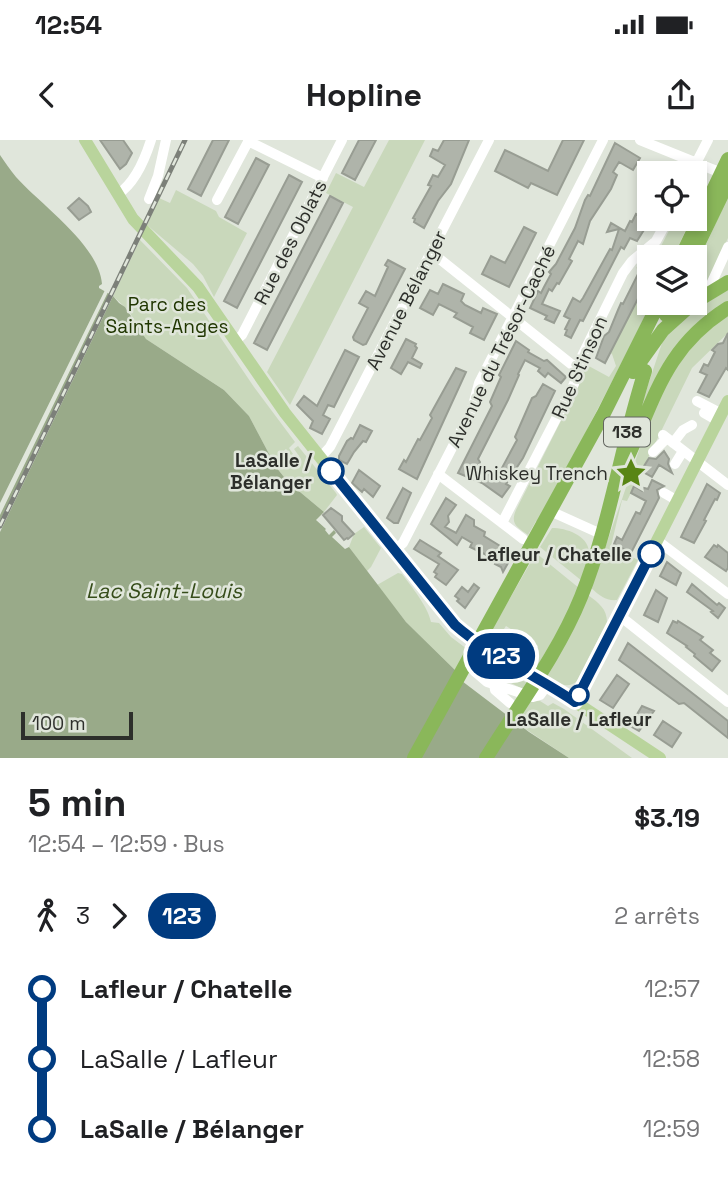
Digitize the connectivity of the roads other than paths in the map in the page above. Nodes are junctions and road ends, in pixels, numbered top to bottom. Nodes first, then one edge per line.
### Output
1 (85, 140) edge
2 (151, 140) edge
3 (166, 140) edge
4 (342, 140) edge
5 (488, 140) edge
6 (603, 140) edge
7 (640, 140) edge
8 (708, 140) edge
9 (248, 141) edge
10 (728, 159) edge
11 (691, 161) edge
12 (697, 161) edge
13 (707, 167) edge
14 (728, 176) edge
15 (323, 178) junction
16 (728, 182) edge
17 (118, 194) junction
18 (149, 199) dead end
19 (217, 200) dead end
20 (661, 231) edge
21 (687, 245) edge
22 (698, 245) edge
23 (728, 247) edge
24 (431, 252) junction
25 (728, 282) edge
26 (707, 283) edge
27 (707, 294) edge
28 (728, 308) edge
29 (660, 315) edge
30 (681, 315) edge
31 (513, 316) junction
32 (235, 341) junction
33 (579, 366) junction
34 (645, 371) dead end
35 (697, 401) dead end
36 (728, 401) edge
37 (604, 413) junction
38 (704, 413) dead end
39 (720, 417) junction
40 (692, 425) dead end
41 (668, 439) junction
42 (683, 451) junction
43 (653, 452) dead end
44 (320, 458) junction
45 (698, 462) junction
46 (675, 464) dead end
47 (438, 474) junction
48 (728, 485) edge
49 (611, 493) junction
50 (664, 493) dead end
51 (678, 501) junction
52 (550, 511) junction
53 (502, 523) junction
54 (601, 534) junction
55 (658, 541) junction
56 (528, 544) junction
57 (396, 550) junction
58 (728, 594) edge
59 (620, 616) junction
60 (517, 642) dead end
61 (507, 659) junction
62 (480, 676) dead end
63 (494, 684) junction
64 (548, 684) junction
65 (575, 702) junction
66 (728, 702) edge
67 (510, 703) dead end
68 (414, 758) edge
69 (486, 758) edge
70 (660, 758) edge

1 - 17 main road
2 - 17 street
3 - 18 street
4 - 15 street, Rue des Oblats
5 - 24 street, Avenue Bélanger
6 - 31 street, Avenue du Trésor-Caché
7 - 11 street
8 - 12 street
9 - 15 street
9 - 19 street
10 - 21 highway
13 - 14 street
15 - 32 street, Rue des Oblats
16 - 22 highway
17 - 32 main road
20 - 33 street, Rue Stinson
23 - 26 street
24 - 31 street
24 - 44 street, Avenue Bélanger
25 - 27 highway
28 - 49 highway
29 - 37 highway, 138
30 - 37 highway
31 - 33 street
31 - 47 street, Avenue du Trésor-Caché
32 - 44 main road
33 - 53 street, Rue Stinson
34 - 49 highway, 138
35 - 39 street
36 - 39 main road
37 - 52 highway, 138
38 - 39 street
39 - 45 main road
40 - 41 street
41 - 42 street
41 - 43 street
42 - 45 street
42 - 46 street
44 - 57 main road
45 - 48 street
45 - 51 main road
47 - 53 street
47 - 57 street, Avenue du Trésor-Caché
49 - 54 highway, 138
50 - 51 street
51 - 55 main road
52 - 54 street
52 - 56 highway, 138
53 - 56 street
54 - 69 highway, 138
55 - 58 street
55 - 59 main road
56 - 68 highway, 138
57 - 61 main road
59 - 65 main road
59 - 66 street
60 - 61 street
61 - 64 main road
62 - 63 street
63 - 64 street
63 - 67 street
64 - 65 main road
65 - 70 main road

